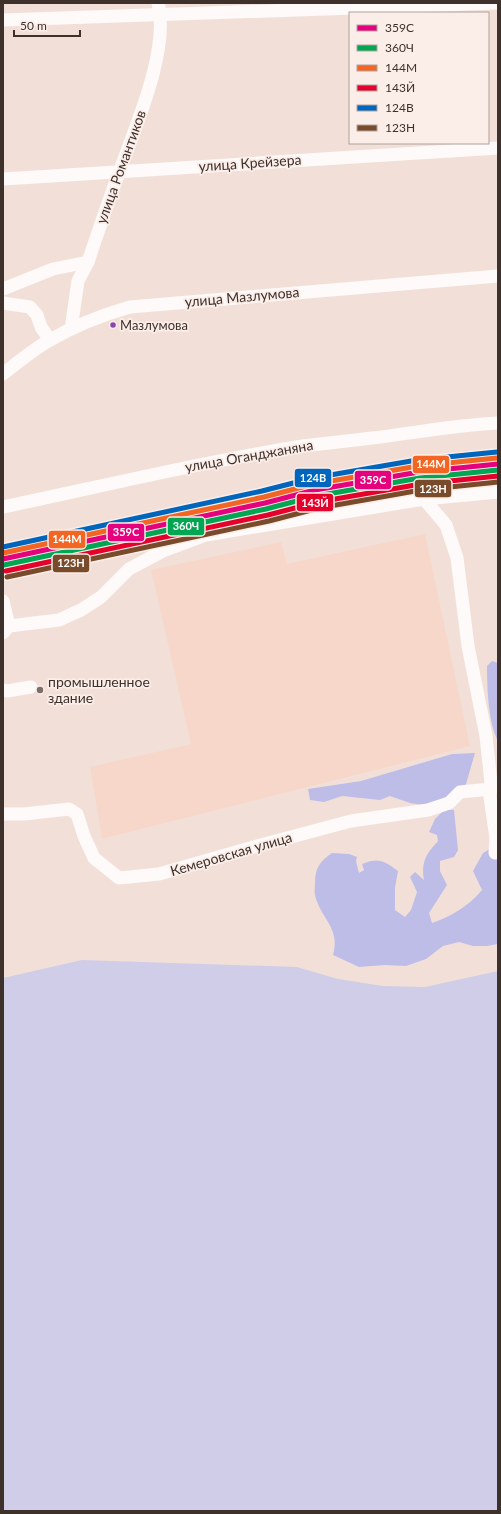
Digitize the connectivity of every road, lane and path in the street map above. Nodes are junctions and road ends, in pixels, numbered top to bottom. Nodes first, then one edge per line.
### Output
1 (498, 4) edge
2 (159, 9) edge
3 (3, 20) edge
4 (498, 148) edge
5 (119, 172) junction
6 (3, 179) edge
7 (88, 262) junction
8 (498, 276) edge
9 (3, 289) edge
10 (3, 303) edge
11 (71, 329) junction
12 (50, 340) junction
13 (3, 374) edge
14 (498, 423) edge
15 (498, 492) edge
16 (424, 500) junction
17 (3, 507) edge
18 (3, 601) edge
19 (6, 630) edge
20 (32, 687) dead end
21 (3, 690) edge
22 (491, 789) junction
23 (3, 814) edge
24 (495, 853) dead end

1 - 2 street
2 - 3 street
2 - 5 street, улица Романтиков
4 - 5 street, улица Крейзера
5 - 6 street, улица Крейзера
5 - 7 street, улица Романтиков
7 - 9 street
7 - 11 street, улица Романтиков
8 - 11 street, улица Мазлумова
10 - 12 street
11 - 12 street, улица Мазлумова
12 - 13 street, улица Мазлумова
14 - 17 street, улица Оганджаняна
15 - 16 street
16 - 19 street
16 - 22 street
18 - 19 street
20 - 21 street
22 - 23 street, Кемеровская улица
22 - 24 street

